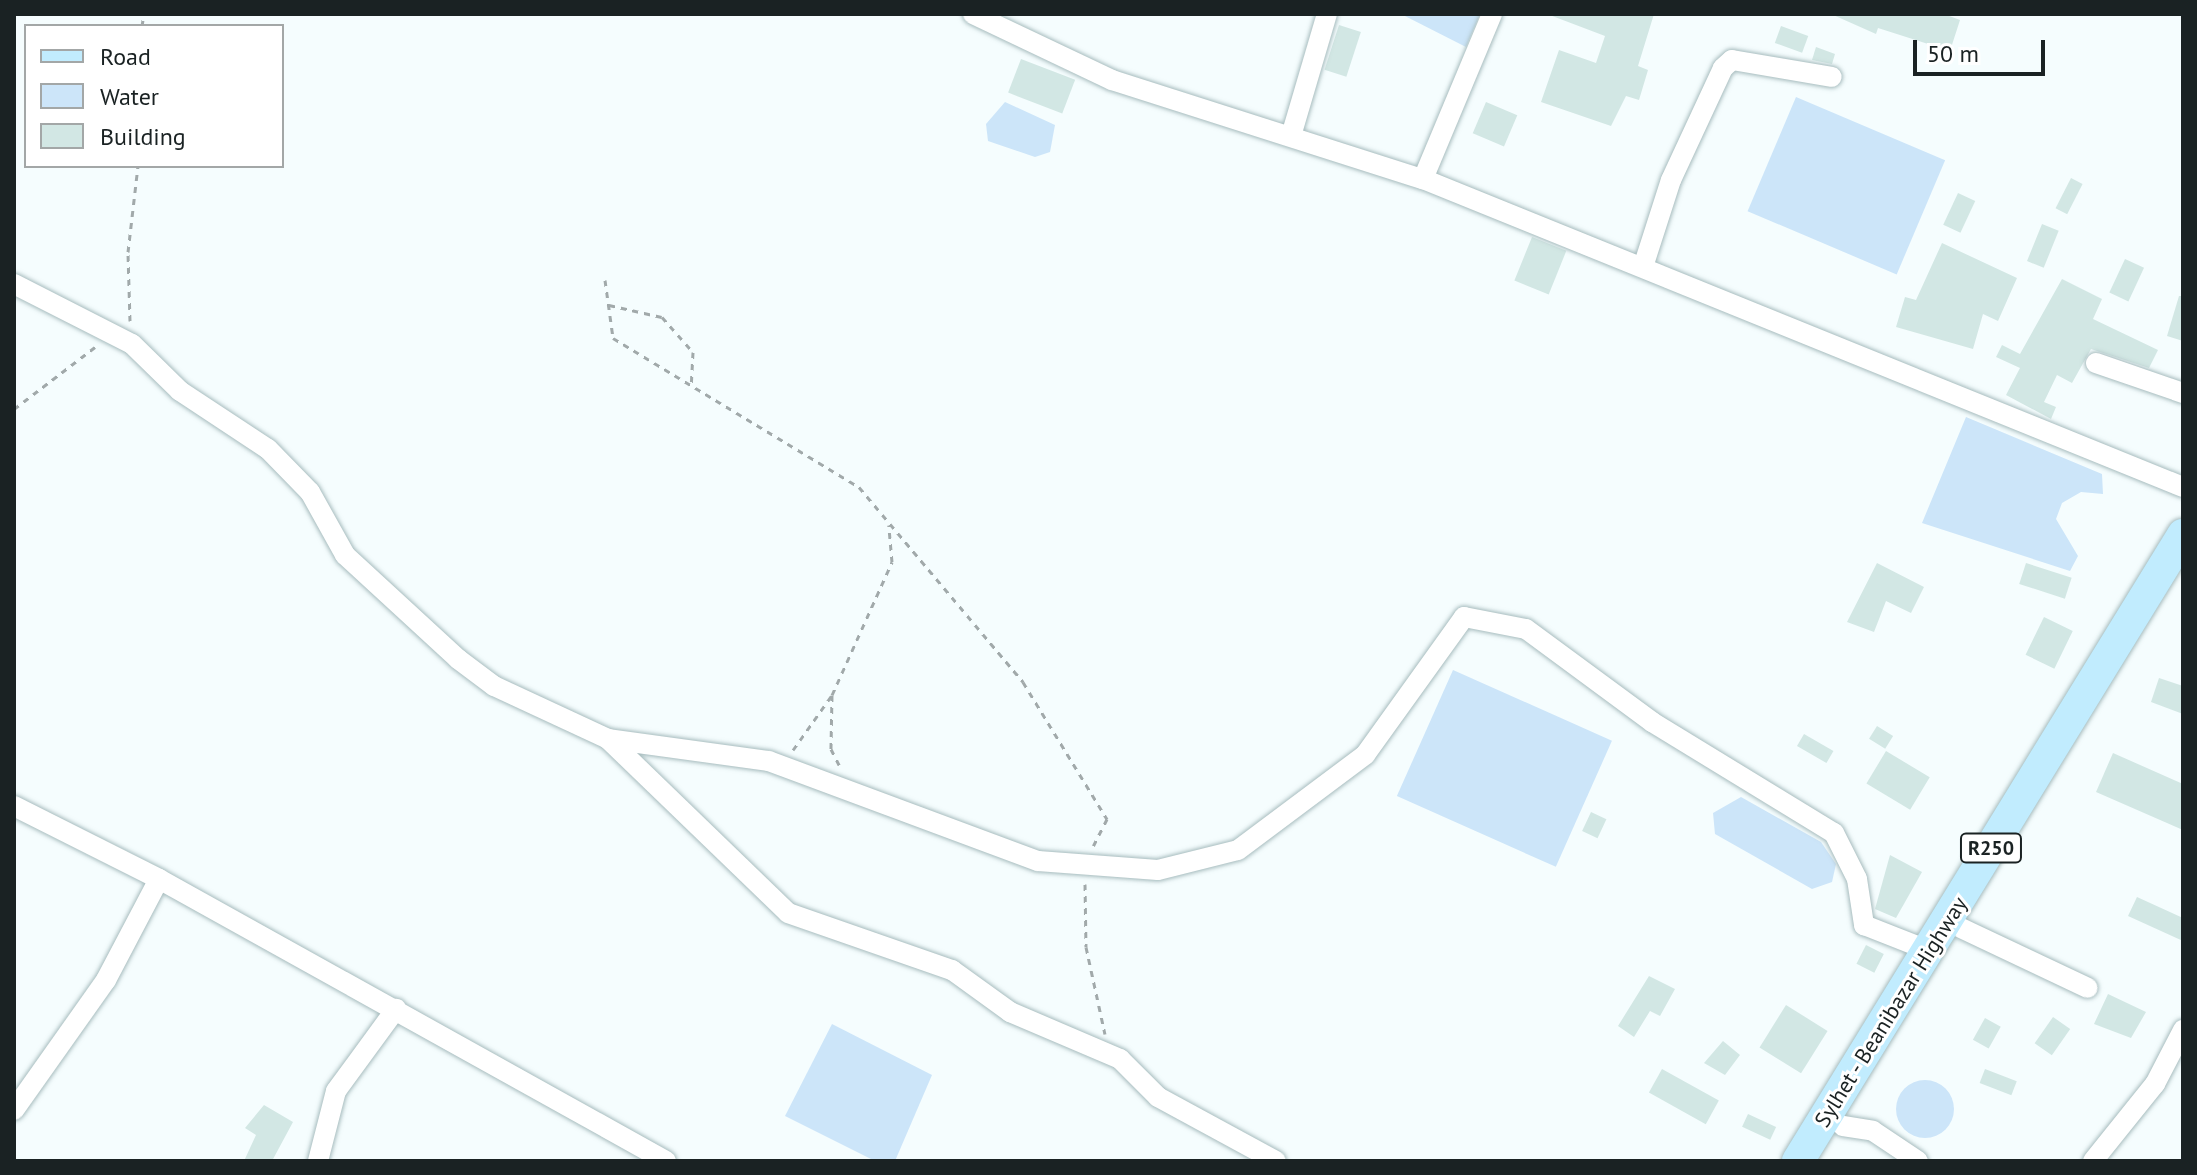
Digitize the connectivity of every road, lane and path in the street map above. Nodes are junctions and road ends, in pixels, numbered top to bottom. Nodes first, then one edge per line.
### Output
1 (973, 14) edge
2 (1327, 14) edge
3 (1492, 14) edge
4 (1832, 77) dead end
5 (1291, 136) junction
6 (138, 168) edge
7 (1423, 179) junction
8 (1643, 267) junction
9 (605, 280) dead end
10 (14, 284) edge
11 (609, 305) junction
12 (132, 344) junction
13 (2096, 363) dead end
14 (691, 387) junction
15 (2183, 393) edge
16 (14, 409) edge
17 (2183, 487) edge
18 (889, 525) junction
19 (2183, 535) edge
20 (2183, 567) edge
21 (832, 695) junction
22 (608, 739) junction
23 (793, 771) junction
24 (852, 794) junction
25 (14, 806) edge
26 (1084, 865) junction
27 (159, 879) junction
28 (1961, 928) junction
29 (1930, 951) junction
30 (2088, 988) dead end
31 (396, 1009) junction
32 (2183, 1030) edge
33 (1106, 1053) junction
34 (14, 1110) edge
35 (1843, 1126) junction
36 (318, 1161) edge
37 (666, 1161) edge
38 (1276, 1161) edge
39 (1798, 1161) edge
40 (1822, 1161) edge
41 (1918, 1161) edge
42 (2093, 1161) edge

1 - 5 street
2 - 5 street
3 - 7 street
4 - 8 street
5 - 7 street
6 - 12 path
7 - 8 street
8 - 17 street
9 - 11 path
10 - 12 street
11 - 14 path
11 - 14 path
12 - 16 path
12 - 22 street
13 - 15 street
14 - 18 path
18 - 21 path
18 - 26 path
19 - 29 main road, Sylhet - Beanibazar Highway / R250
20 - 28 main road, Sylhet - Beanibazar Highway / R250
21 - 23 path
21 - 24 path
22 - 23 street
22 - 33 street
23 - 24 street
24 - 26 street
25 - 27 street
26 - 29 street
26 - 33 path
27 - 31 street
27 - 34 street
28 - 30 street
28 - 35 main road, Sylhet - Beanibazar Highway / R250
29 - 39 main road, Sylhet - Beanibazar Highway / R250
31 - 36 street
31 - 37 street
32 - 42 street
33 - 38 street
35 - 40 main road, Sylhet - Beanibazar Highway / R250
35 - 41 street

